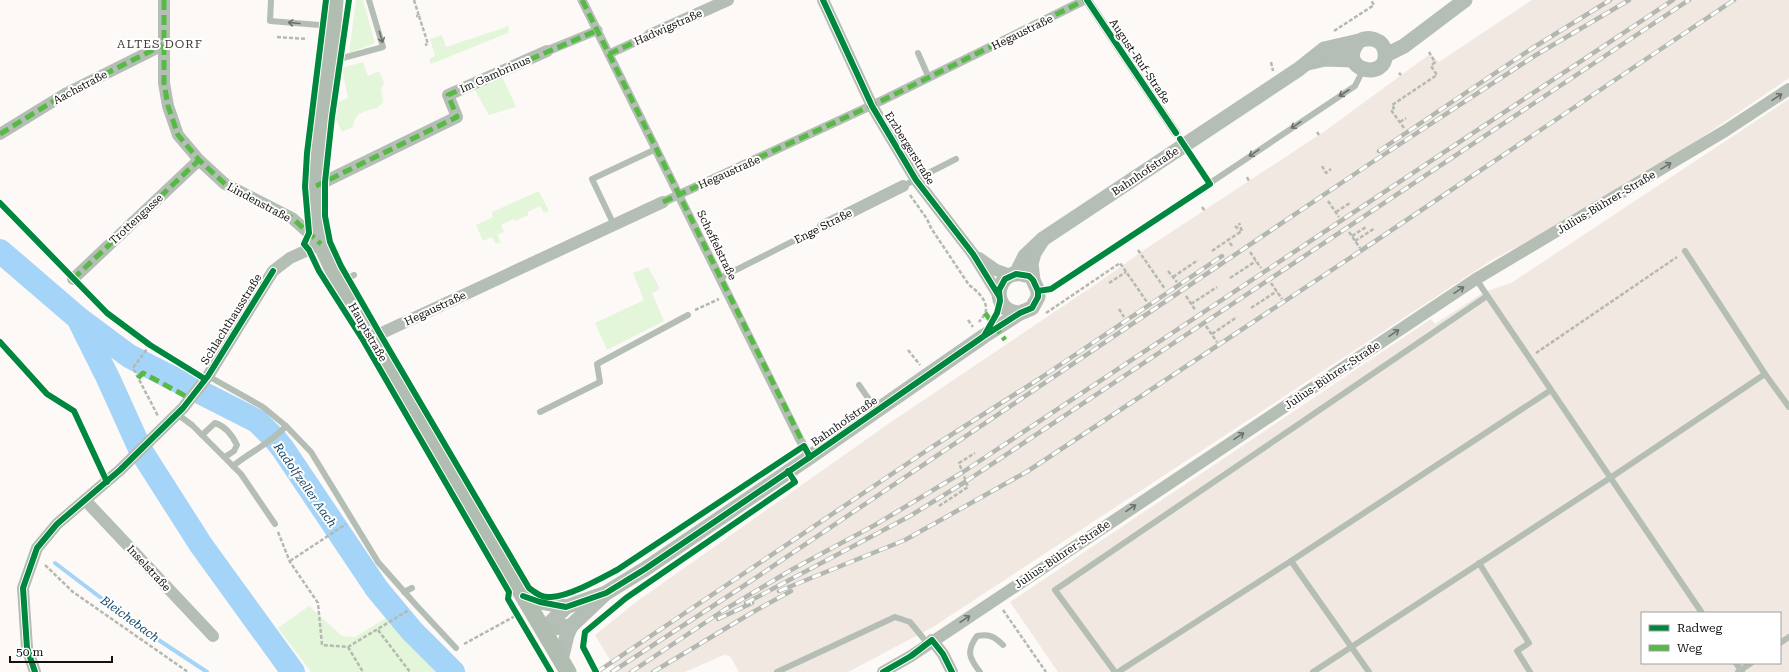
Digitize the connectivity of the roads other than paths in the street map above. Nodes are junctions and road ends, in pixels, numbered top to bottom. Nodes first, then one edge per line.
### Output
1 (164, 0) edge
2 (271, 0) edge
3 (335, 0) edge
4 (370, 0) edge
5 (582, 0) edge
6 (728, 0) edge
7 (823, 0) edge
8 (1086, 0) edge
9 (1465, 0) edge
10 (333, 27) junction
11 (598, 30) junction
12 (650, 35) joint
13 (1359, 41) junction
14 (163, 44) junction
15 (547, 51) joint
16 (918, 53) dead end
17 (609, 54) junction
18 (1386, 55) junction
19 (330, 62) junction
20 (1307, 63) junction
21 (1358, 65) junction
22 (929, 78) junction
23 (1789, 89) edge
24 (872, 106) junction
25 (1176, 133) dead end
26 (0, 134) edge
27 (656, 149) junction
28 (956, 159) dead end
29 (199, 160) junction
30 (921, 177) junction
31 (316, 186) junction
32 (903, 186) joint
33 (679, 195) junction
34 (663, 202) joint
35 (614, 225) junction
36 (823, 226) joint
37 (1043, 239) junction
38 (321, 244) junction
39 (1685, 251) road end
40 (973, 254) junction
41 (1013, 274) junction
42 (720, 278) junction
43 (73, 279) dead end
44 (1476, 279) junction
45 (1036, 286) junction
46 (1487, 296) junction
47 (1000, 299) junction
48 (1020, 313) junction
49 (688, 315) road end
50 (979, 329) junction
51 (371, 338) junction
52 (0, 342) edge
53 (1765, 374) junction
54 (205, 379) junction
55 (859, 385) dead end
56 (1551, 390) junction
57 (1789, 407) edge
58 (180, 411) junction
59 (876, 411) junction
60 (540, 412) dead end
61 (286, 426) junction
62 (202, 435) junction
63 (810, 456) junction
64 (224, 458) junction
65 (233, 466) junction
66 (1610, 478) junction
67 (106, 482) junction
68 (85, 500) junction
69 (275, 524) road end
70 (1291, 561) junction
71 (1479, 563) junction
72 (412, 588) dead end
73 (404, 592) junction
74 (606, 593) junction
75 (523, 596) junction
76 (566, 607) junction
77 (1701, 612) edge
78 (571, 626) junction
79 (544, 629) junction
80 (213, 636) dead end
81 (930, 642) junction
82 (1003, 645) dead end
83 (1352, 647) junction
84 (456, 648) road end
85 (1750, 664) edge
86 (565, 666) edge
87 (1740, 671) edge
88 (35, 672) edge
89 (777, 672) edge
90 (883, 672) edge
91 (952, 672) edge
92 (980, 672) edge
93 (1115, 672) edge
94 (1118, 672) edge
95 (1313, 672) edge
96 (1368, 672) edge
97 (1530, 672) edge

1 - 14 street, Lindenstraße
10 -> 2 lane
3 - 10 main road, Hauptstraße
4 -> 19 lane
5 - 11 street, Scheffelstraße
6 - 12 street, Hadwigstraße
7 - 24 street, Erzbergerstraße
8 - 22 street, Hegaustraße
8 - 25 street, August-Ruf-Straße
9 - 18 street, Bahnhofstraße
10 - 19 main road, Hauptstraße
11 - 15 street, Im Gambrinus
11 - 17 street, Scheffelstraße
12 - 17 street, Hadwigstraße
13 - 18 street, Bahnhofstraße
13 - 20 street, Bahnhofstraße
13 - 21 street
14 - 26 street, Aachstraße
14 - 29 street, Lindenstraße
15 - 31 street, Im Gambrinus
16 - 22 lane
17 - 27 street, Scheffelstraße
18 - 21 street, Bahnhofstraße
19 - 31 main road, Hauptstraße
20 - 21 street, Bahnhofstraße
20 - 37 street, Bahnhofstraße
21 -> 45 lane
22 - 24 street, Hegaustraße
44 -> 23 street, Julius-Bührer-Straße
24 - 30 street, Erzbergerstraße
24 - 33 street, Hegaustraße
27 - 33 street, Scheffelstraße
27 - 35 lane
28 - 30 lane, Enge Straße
29 - 38 street, Lindenstraße
29 - 43 street, Trottengasse
30 - 32 lane, Enge Straße
30 - 40 street, Erzbergerstraße
31 - 38 main road, Hauptstraße
32 - 36 street, Enge Straße
33 - 34 street, Hegaustraße
33 - 42 street, Scheffelstraße
34 - 35 street, Hegaustraße
35 - 51 street, Hegaustraße
36 - 42 lane, Enge Straße
37 - 41 street, Bahnhofstraße
37 - 45 street, Bahnhofstraße
38 - 51 main road, Hauptstraße
38 - 54 street, Schlachthausstraße
39 - 53 lane
40 - 41 street, Erzbergerstraße
40 - 47 street, Erzbergerstraße
41 - 45 street
41 - 47 street, Bahnhofstraße
42 - 63 street, Scheffelstraße
44 - 46 lane
81 -> 44 street, Julius-Bührer-Straße
45 - 48 street, Bahnhofstraße
46 - 56 lane
46 - 93 lane
47 - 48 street
47 - 50 street, Bahnhofstraße
48 - 50 street, Bahnhofstraße
49 - 60 lane
50 - 59 street, Bahnhofstraße
51 - 75 main road, Hauptstraße
52 - 67 lane
53 - 57 lane
53 - 66 lane
54 - 58 street, Schlachthausstraße
54 - 61 lane
55 - 59 lane
56 - 66 lane
56 - 70 lane
58 - 62 lane
58 - 67 street, Schlachthausstraße
59 - 63 street, Bahnhofstraße
61 - 65 lane
61 - 73 lane
62 - 64 lane
62 - 64 lane
63 - 74 street, Bahnhofstraße
64 - 65 lane
65 - 69 lane
66 - 71 lane
66 - 77 lane
67 - 68 street, Schlachthausstraße
68 - 80 street, Inselstraße
68 - 88 street, Schlachthausstraße
70 - 83 lane
70 - 94 lane
71 - 83 lane
71 - 97 lane
72 - 73 lane
73 - 84 lane
74 - 76 street, Bahnhofstraße
74 - 78 street, Bahnhofstraße
75 - 76 street
75 - 79 main road, Hauptstraße
76 - 79 street, Bahnhofstraße
78 - 79 street
78 - 86 street
79 - 86 main road, Hauptstraße
81 - 89 lane
81 - 90 street, Julius-Bührer-Straße
81 - 91 street
82 - 92 lane
83 - 95 lane
83 - 96 lane
85 - 87 lane

